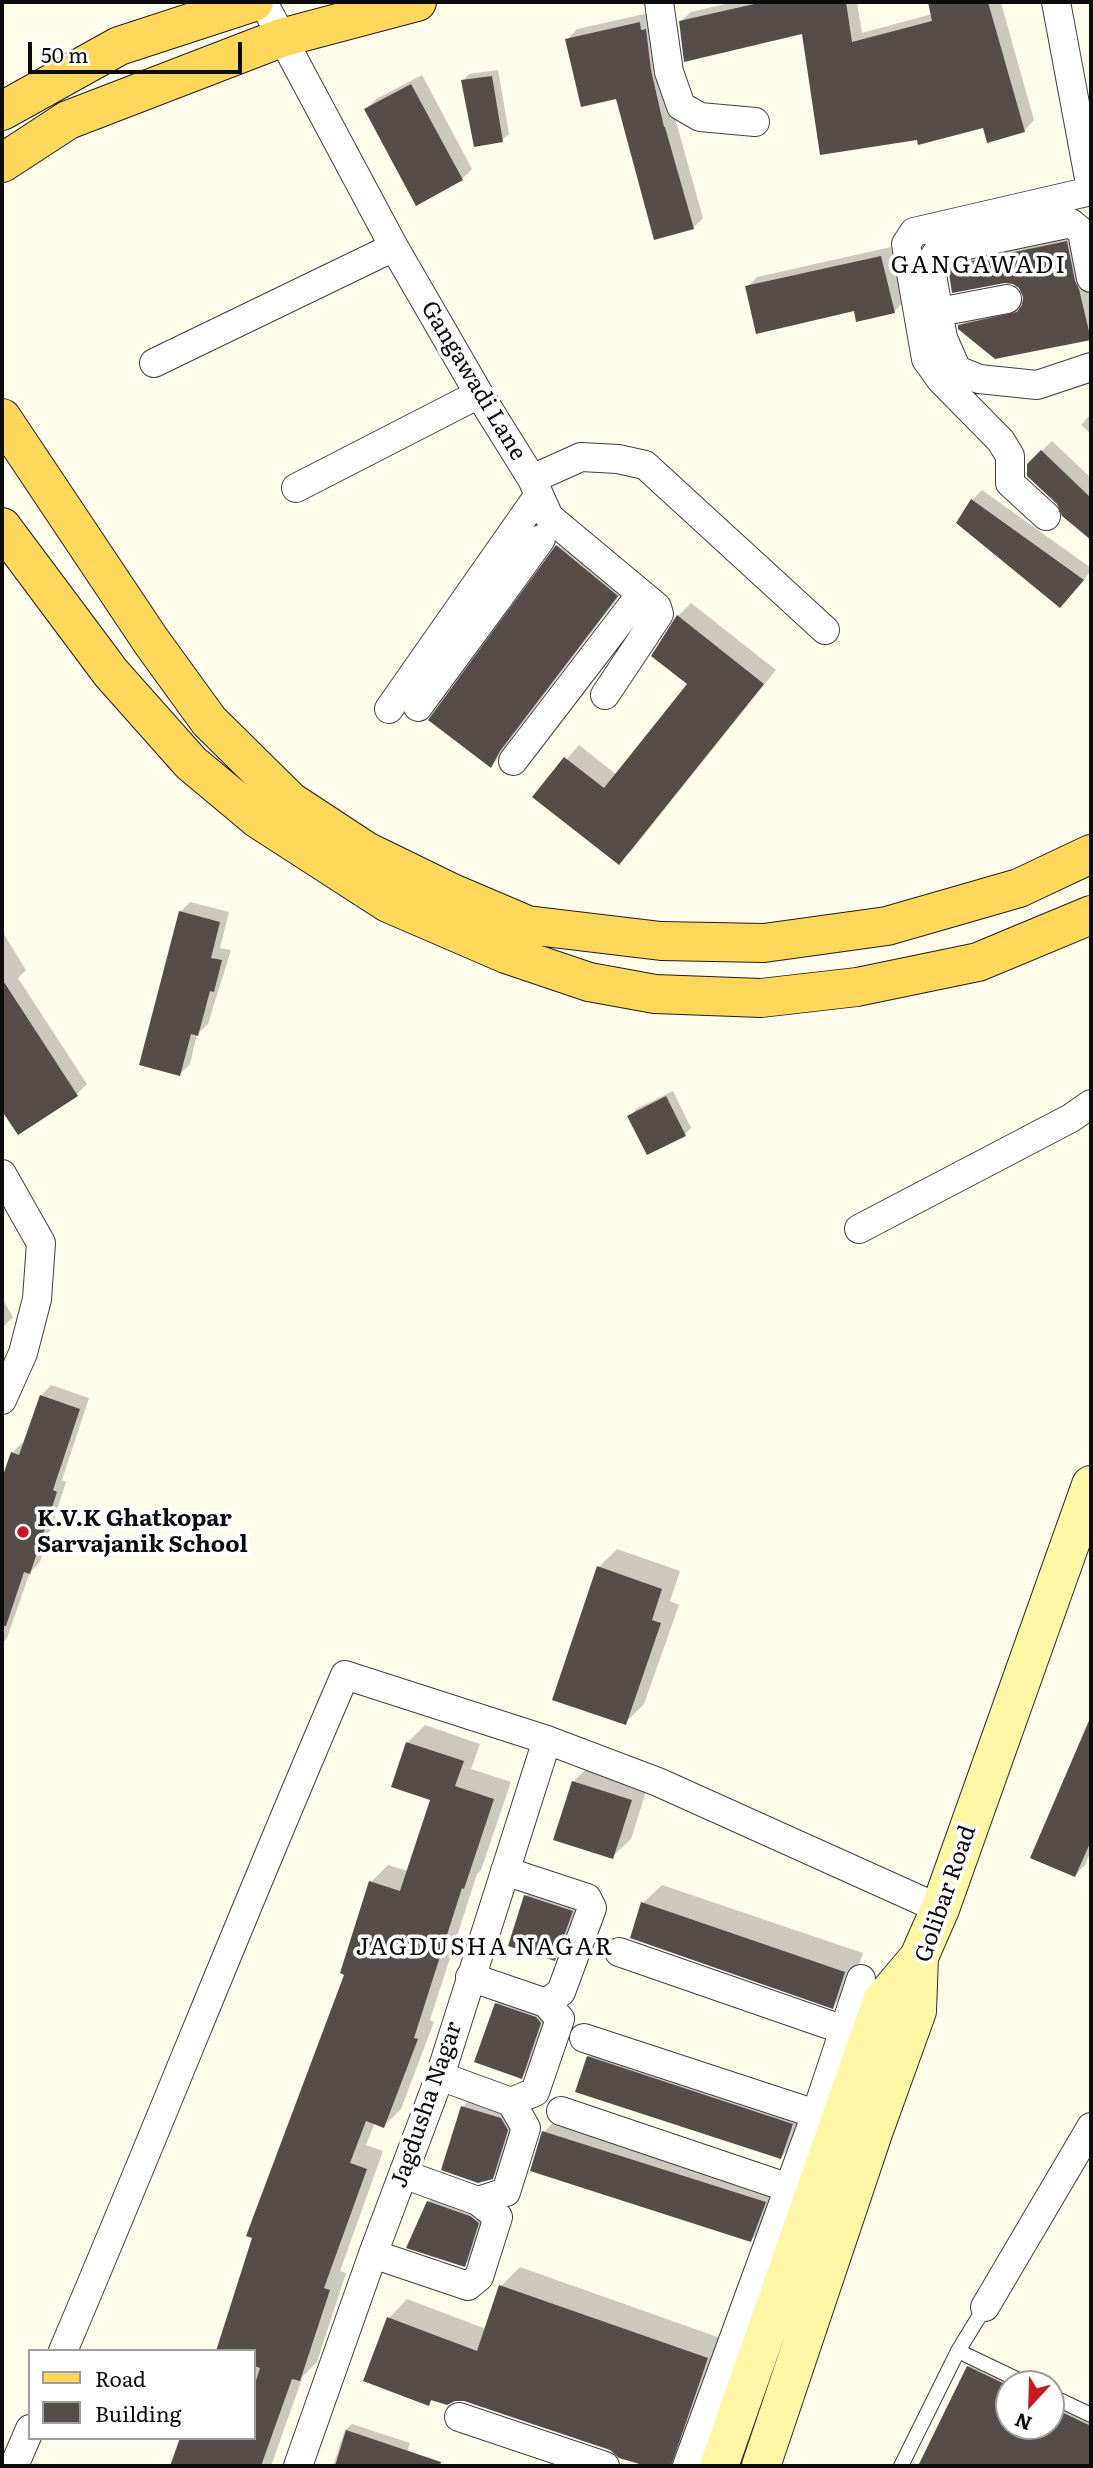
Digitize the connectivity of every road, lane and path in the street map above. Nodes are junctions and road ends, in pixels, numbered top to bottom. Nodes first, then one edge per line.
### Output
1 (254, 2) edge
2 (263, 2) edge
3 (417, 2) edge
4 (659, 2) edge
5 (1056, 2) edge
6 (281, 38) junction
7 (2, 111) edge
8 (755, 122) dead end
9 (2, 163) edge
10 (1091, 190) edge
11 (910, 238) junction
12 (394, 247) junction
13 (934, 258) junction
14 (1091, 278) edge
15 (1007, 299) dead end
16 (939, 312) junction
17 (154, 363) dead end
18 (1091, 367) edge
19 (979, 379) junction
20 (950, 389) junction
21 (479, 394) junction
22 (2, 418) edge
23 (296, 488) dead end
24 (535, 488) junction
25 (1046, 516) dead end
26 (2, 527) edge
27 (541, 539) dead end
28 (486, 593) junction
29 (641, 594) junction
30 (825, 630) dead end
31 (151, 641) junction
32 (111, 673) junction
33 (605, 695) dead end
34 (389, 709) dead end
35 (513, 761) dead end
36 (1091, 854) edge
37 (1091, 915) edge
38 (1091, 1104) edge
39 (2, 1174) edge
40 (859, 1229) dead end
41 (2, 1401) edge
42 (1091, 1485) edge
43 (547, 1740) junction
44 (505, 1871) junction
45 (940, 1909) junction
46 (620, 1952) dead end
47 (470, 1977) junction
48 (861, 1979) dead end
49 (546, 2003) junction
50 (844, 2030) junction
51 (584, 2038) dead end
52 (440, 2077) junction
53 (511, 2102) junction
54 (561, 2111) dead end
55 (843, 2123) junction
56 (1091, 2127) edge
57 (403, 2174) junction
58 (789, 2189) junction
59 (478, 2201) junction
60 (373, 2254) junction
61 (985, 2307) joint
62 (64, 2349) edge
63 (958, 2351) junction
64 (998, 2370) edge
65 (1065, 2403) edge
66 (1091, 2415) edge
67 (459, 2417) dead end
68 (28, 2434) edge
69 (14, 2466) edge
70 (298, 2466) edge
71 (606, 2466) edge
72 (687, 2466) edge
73 (719, 2466) edge
74 (761, 2466) edge
75 (901, 2466) edge

1 - 7 main road
2 - 6 street, Gangawadi Lane
3 - 6 main road
4 - 8 street
5 - 10 street
6 - 9 main road
6 - 12 street, Gangawadi Lane
10 - 11 street
11 - 13 street
11 - 20 street
12 - 17 street
12 - 21 street, Gangawadi Lane
13 - 14 street
13 - 16 street
15 - 16 street
16 - 19 street
18 - 19 street
19 - 20 street
20 - 25 street
21 - 23 street
21 - 24 street, Gangawadi Lane
22 - 31 main road
24 - 28 street
24 - 29 street
24 - 30 street, Gangawadi Lane
26 - 32 main road
27 - 28 street
28 - 34 street
29 - 33 street
29 - 35 street
31 - 32 main road
31 - 36 main road
32 - 37 main road
38 - 40 street
39 - 41 street
42 - 45 street, Golibar Road
43 - 44 street, Jagdusha Nagar
43 - 45 street
43 - 62 street
44 - 47 street, Jagdusha Nagar
44 - 49 street
45 - 55 street, Golibar Road
46 - 50 street
47 - 49 street
47 - 52 street, Jagdusha Nagar
48 - 50 street
49 - 53 street
50 - 55 street
51 - 55 street
52 - 53 street
52 - 57 street, Jagdusha Nagar
53 - 59 street
54 - 58 street
55 - 58 street
55 - 73 street
55 - 74 street, Golibar Road
56 - 61 street
57 - 59 street
57 - 60 street, Jagdusha Nagar
58 - 72 street
59 - 60 street
60 - 70 street, Jagdusha Nagar
61 - 63 lane
63 - 64 lane
63 - 75 lane
65 - 66 lane
67 - 71 street
68 - 69 street

